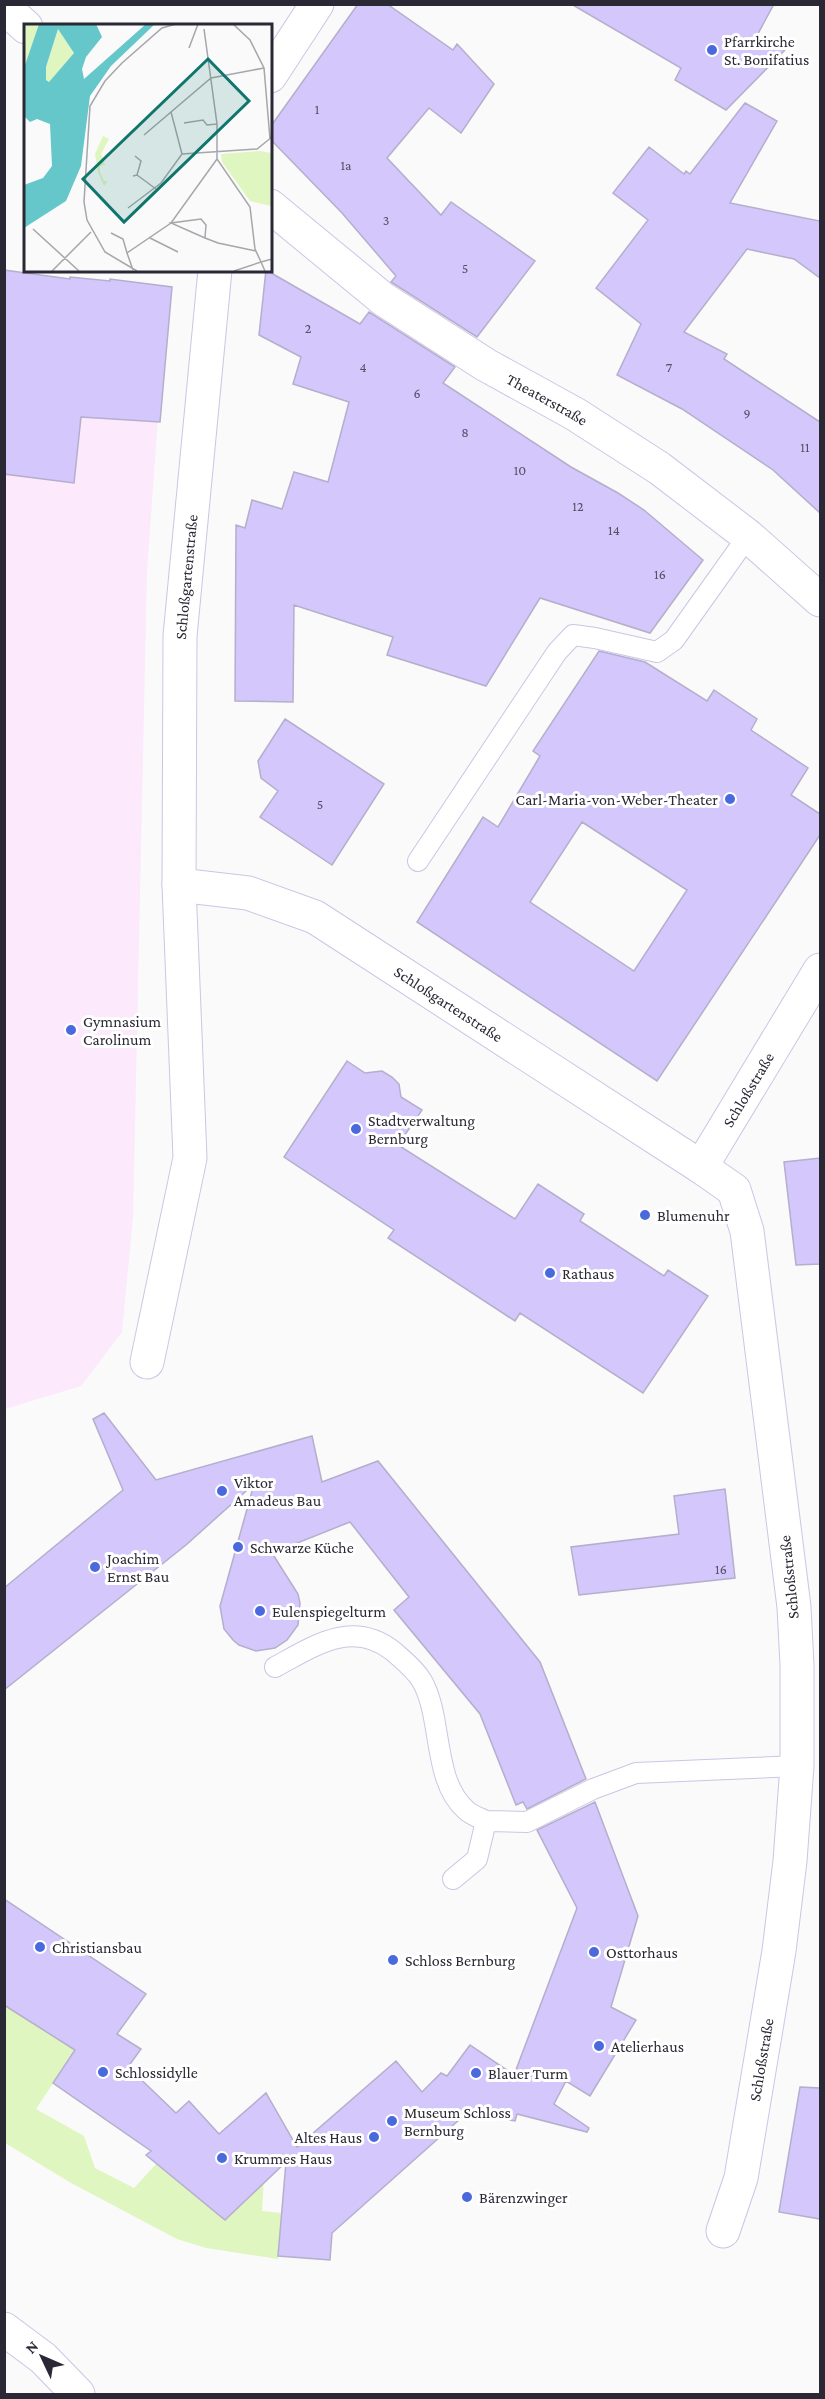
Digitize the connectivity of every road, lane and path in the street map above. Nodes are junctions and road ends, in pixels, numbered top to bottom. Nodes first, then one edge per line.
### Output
1 (317, 4) edge
2 (4, 7) edge
3 (24, 25) edge
4 (272, 73) edge
5 (272, 208) edge
6 (215, 272) edge
7 (748, 536) junction
8 (820, 600) edge
9 (418, 861) dead end
10 (179, 885) junction
11 (820, 970) edge
12 (701, 1167) junction
13 (147, 1362) dead end
14 (275, 1667) dead end
15 (797, 1766) junction
16 (486, 1821) junction
17 (453, 1879) dead end
18 (723, 2231) dead end
19 (4, 2329) edge
20 (78, 2394) edge

1 - 4 street
2 - 3 street
5 - 7 street, Theaterstraße
6 - 10 street, Schloßgartenstraße
7 - 8 street, Theaterstraße
7 - 9 lane
10 - 12 street, Schloßgartenstraße
10 - 13 street, Schloßgartenstraße
11 - 12 street, Schloßstraße
12 - 15 street, Schloßstraße
14 - 16 lane
15 - 16 lane
15 - 18 street, Schloßstraße
16 - 17 lane
19 - 20 street

